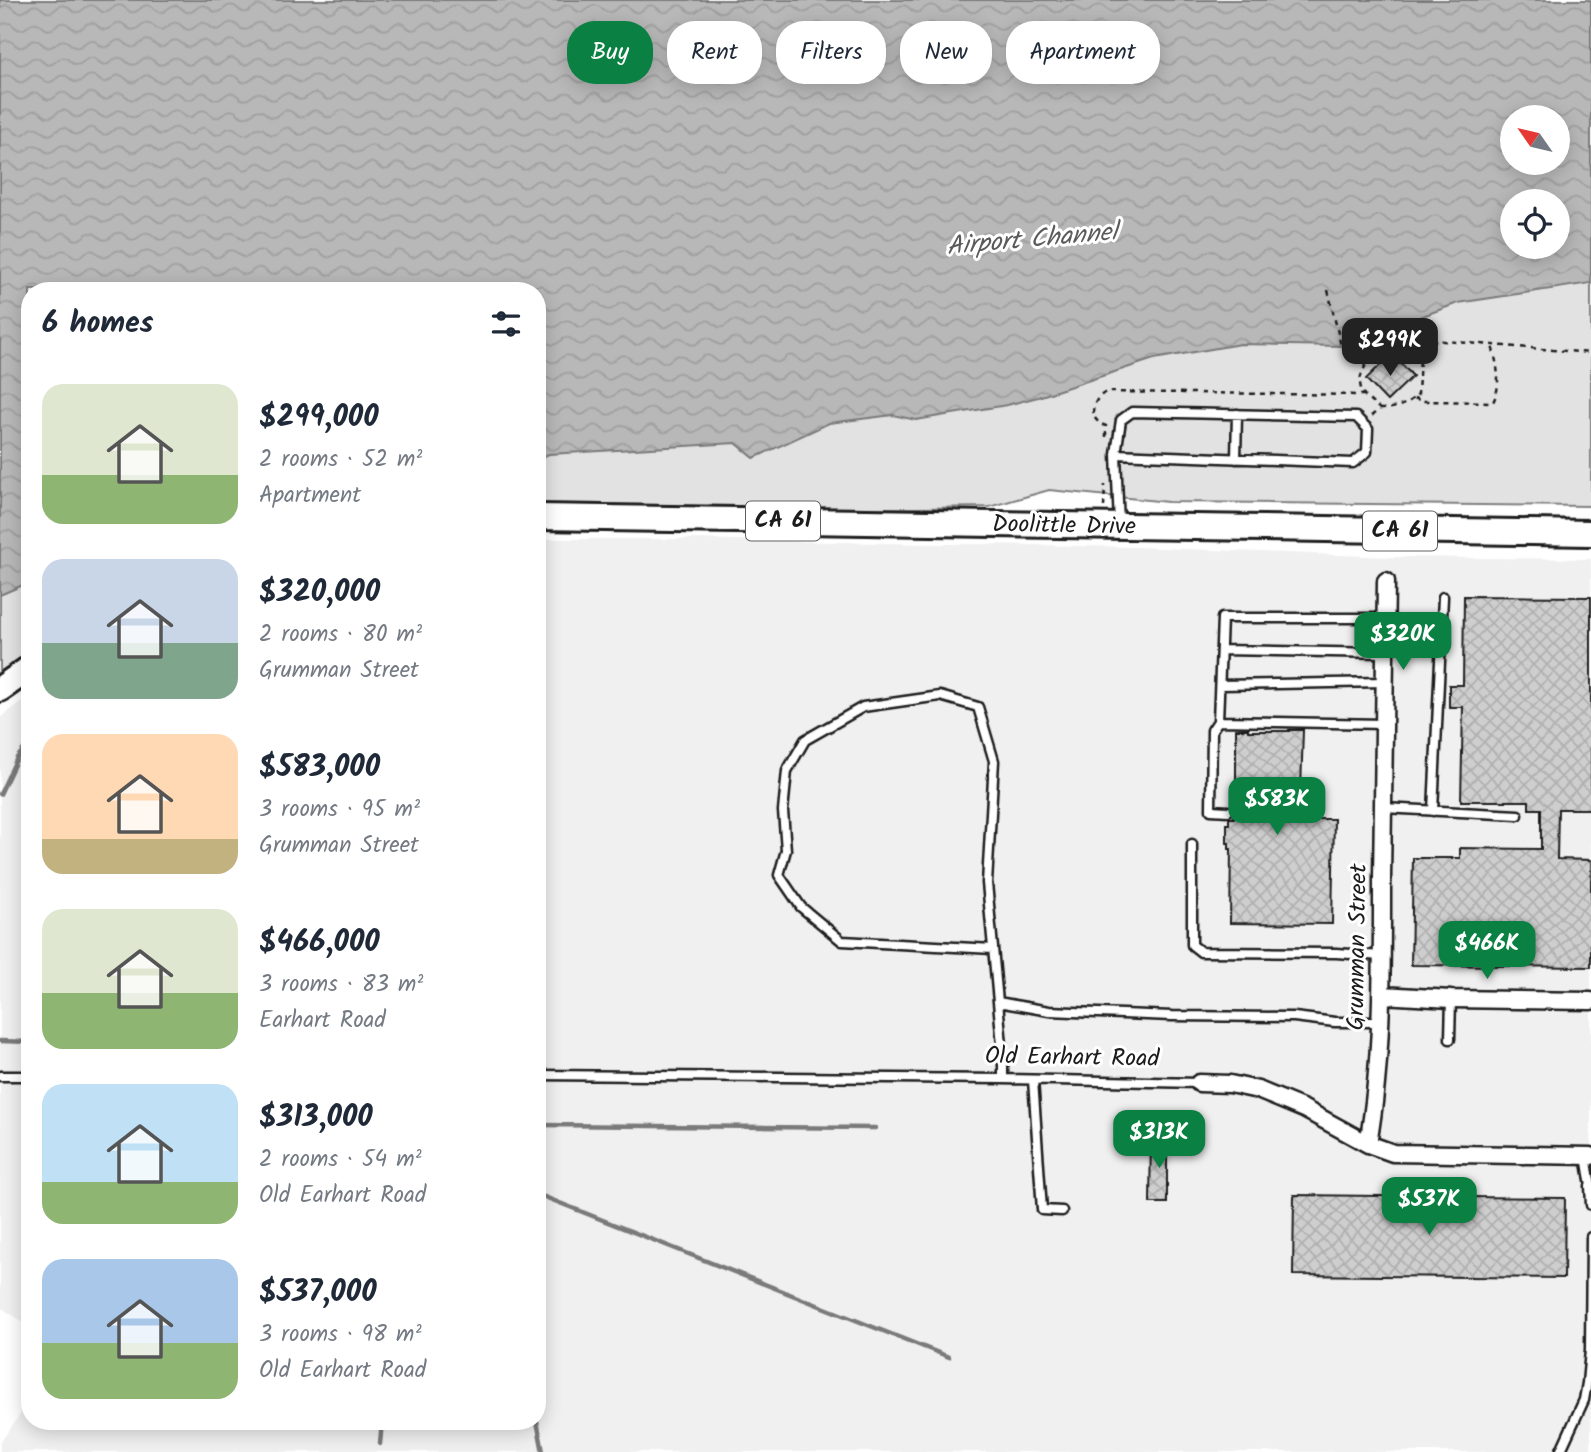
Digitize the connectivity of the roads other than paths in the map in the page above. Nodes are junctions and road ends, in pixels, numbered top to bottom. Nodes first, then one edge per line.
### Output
1 (1237, 414) junction
2 (1116, 454) junction
3 (1236, 459) junction
4 (546, 517) edge
5 (1119, 527) junction
6 (1591, 533) edge
7 (1387, 581) dead end
8 (1443, 597) dead end
9 (1386, 618) junction
10 (1221, 650) junction
11 (1384, 653) junction
12 (21, 674) edge
13 (1385, 682) junction
14 (1220, 685) junction
15 (0, 689) edge
16 (1218, 721) junction
17 (1384, 724) junction
18 (1383, 808) junction
19 (1228, 811) dead end
20 (1433, 811) junction
21 (1518, 815) dead end
22 (1192, 844) dead end
23 (993, 949) junction
24 (1382, 956) junction
25 (1382, 995) junction
26 (1451, 999) junction
27 (1591, 1001) edge
28 (998, 1002) junction
29 (1381, 1022) junction
30 (1450, 1039) dead end
31 (546, 1075) edge
32 (0, 1076) edge
33 (21, 1076) edge
34 (1003, 1079) junction
35 (1033, 1080) junction
36 (1199, 1083) joint
37 (1368, 1144) junction
38 (1588, 1156) edge
39 (1590, 1186) edge
40 (1591, 1205) edge
41 (1062, 1210) dead end
42 (1591, 1237) edge
43 (1560, 1452) edge

1 - 2 lane
1 - 3 lane
1 - 3 lane
2 - 3 lane
2 - 5 lane
4 - 5 main road, Doolittle Drive / CA 61
5 - 6 main road, Doolittle Drive / CA 61
7 - 9 street, Grumman Street
8 - 20 lane
9 - 10 lane
9 - 11 street, Grumman Street
10 - 11 lane
10 - 14 lane
11 - 13 street, Grumman Street
12 - 15 main road
13 - 14 lane
13 - 17 street, Grumman Street
14 - 16 lane
16 - 17 lane
16 - 19 lane
17 - 18 street, Grumman Street
18 - 20 lane
18 - 24 street, Grumman Street
20 - 21 lane
22 - 24 lane
23 - 23 lane
23 - 28 lane
24 - 25 street, Grumman Street
25 - 26 street
25 - 29 street, Grumman Street
26 - 27 street
26 - 30 lane
28 - 29 lane
28 - 34 lane
29 - 37 street, Grumman Street
31 - 34 lane, Old Earhart Road
32 - 33 lane
34 - 35 lane, Old Earhart Road
35 - 36 lane, Old Earhart Road
35 - 41 lane
36 - 37 street, Old Earhart Road
37 - 38 street, Old Earhart Road
38 - 39 lane
39 - 40 lane
42 - 43 lane

